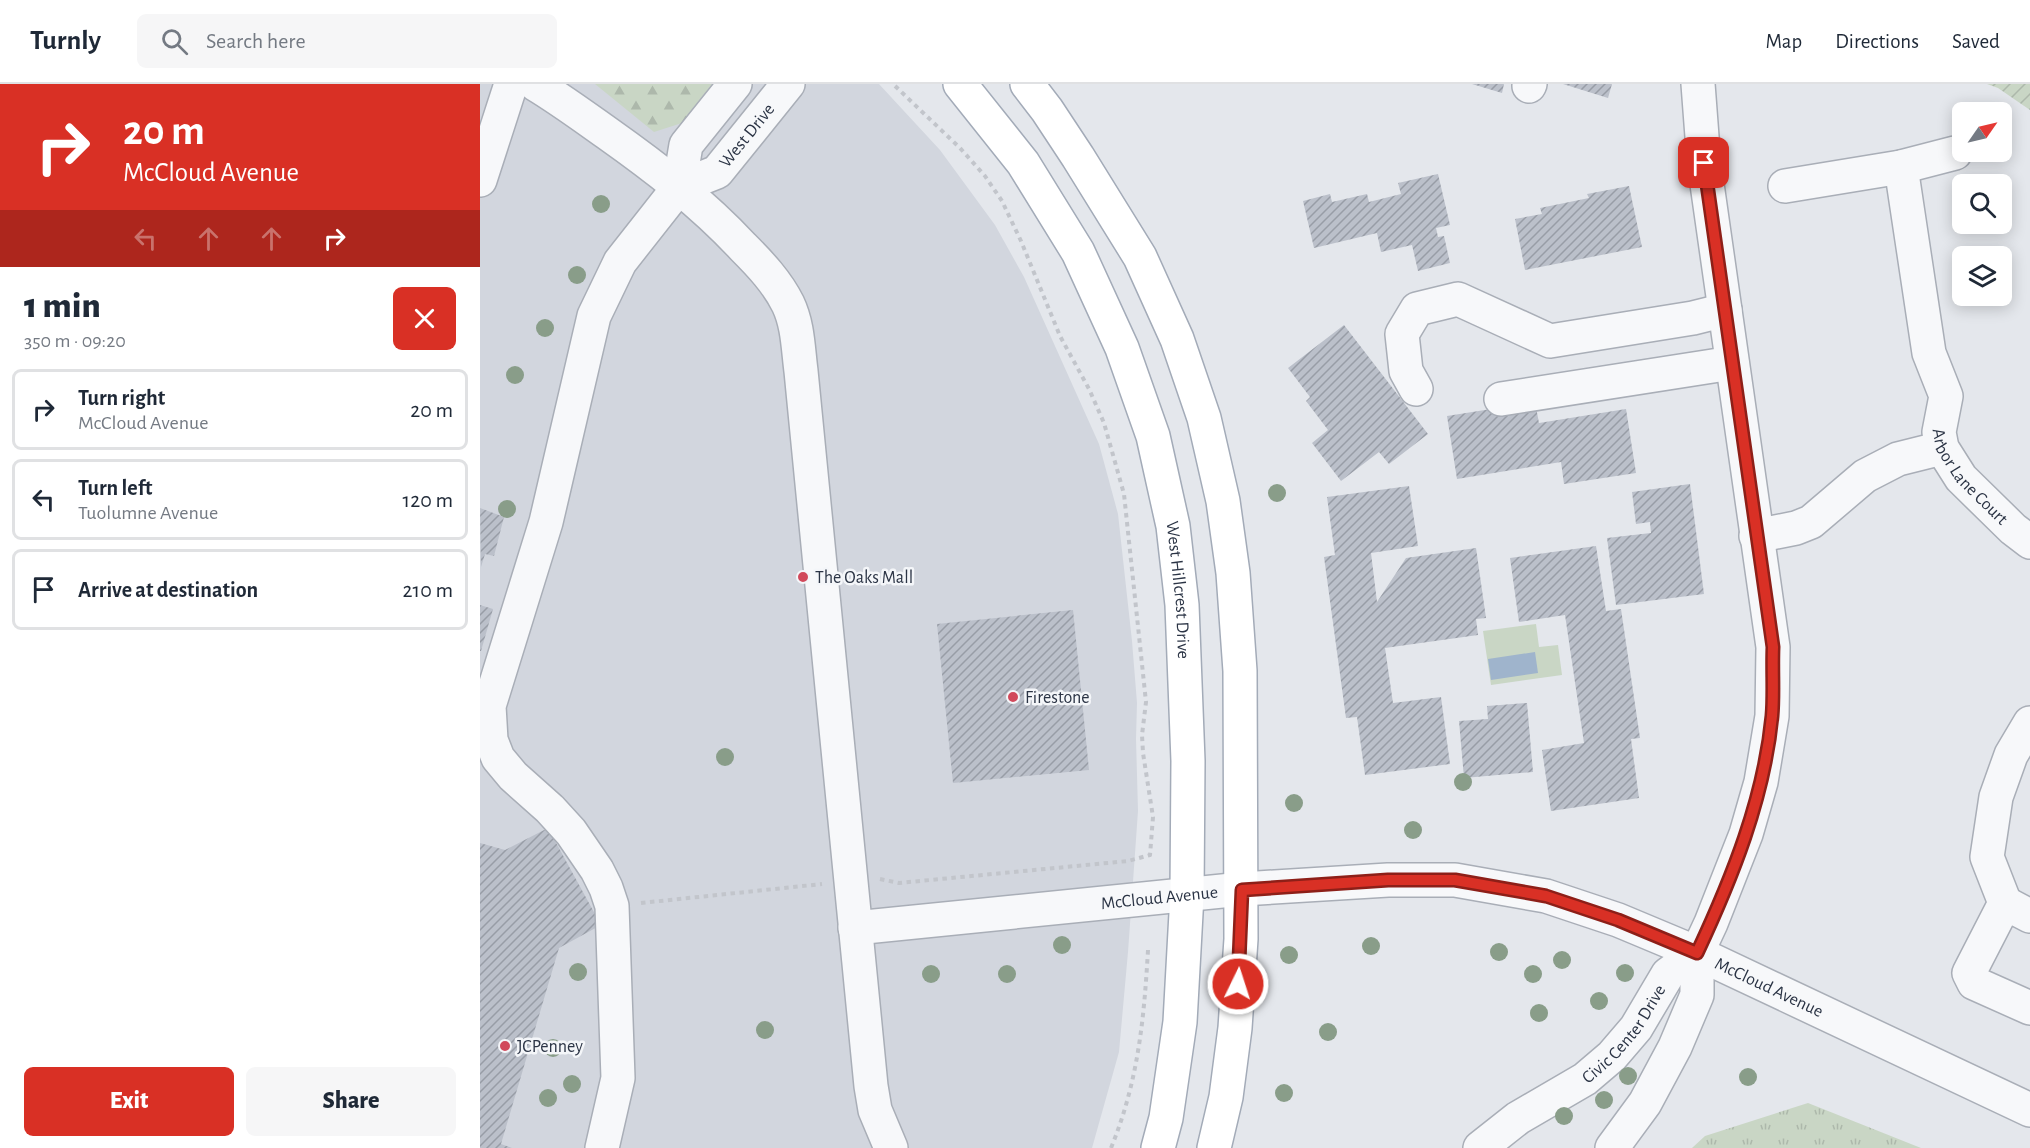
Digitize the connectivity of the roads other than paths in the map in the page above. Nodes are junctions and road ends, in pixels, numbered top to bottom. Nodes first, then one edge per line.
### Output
1 (511, 84) edge
2 (535, 84) edge
3 (735, 84) edge
4 (788, 84) edge
5 (960, 84) edge
6 (1027, 84) edge
7 (1698, 84) edge
8 (1952, 154) edge
9 (1901, 167) junction
10 (480, 180) edge
11 (1785, 186) dead end
12 (680, 187) junction
13 (1725, 310) junction
14 (1732, 363) junction
15 (1416, 389) dead end
16 (1501, 399) dead end
17 (1942, 448) junction
18 (1756, 536) junction
19 (2030, 542) edge
20 (2030, 723) edge
21 (1242, 890) junction
22 (1187, 895) junction
23 (2017, 909) edge
24 (855, 928) junction
25 (1697, 953) junction
26 (2030, 1008) edge
27 (2030, 1110) edge
28 (602, 1148) edge
29 (891, 1148) edge
30 (1158, 1148) edge
31 (1214, 1148) edge
32 (1480, 1148) edge
33 (1611, 1148) edge

1 - 10 street
2 - 12 street
3 - 12 street
4 - 12 street, West Drive
5 - 22 main road, West Hillcrest Drive
6 - 21 main road
7 - 13 street
8 - 9 street
9 - 11 street
9 - 17 street, Arbor Lane Court
12 - 24 street
12 - 28 street
13 - 14 street
13 - 15 street
14 - 16 street
14 - 18 street
17 - 18 street
17 - 19 street, Arbor Lane Court
18 - 25 street
20 - 23 street
21 - 22 street, McCloud Avenue
21 - 25 street, McCloud Avenue
21 - 31 main road
22 - 24 street, McCloud Avenue
22 - 30 main road, West Hillcrest Drive
23 - 26 street
24 - 29 street
25 - 27 street, McCloud Avenue
25 - 32 street, Civic Center Drive
25 - 33 street

